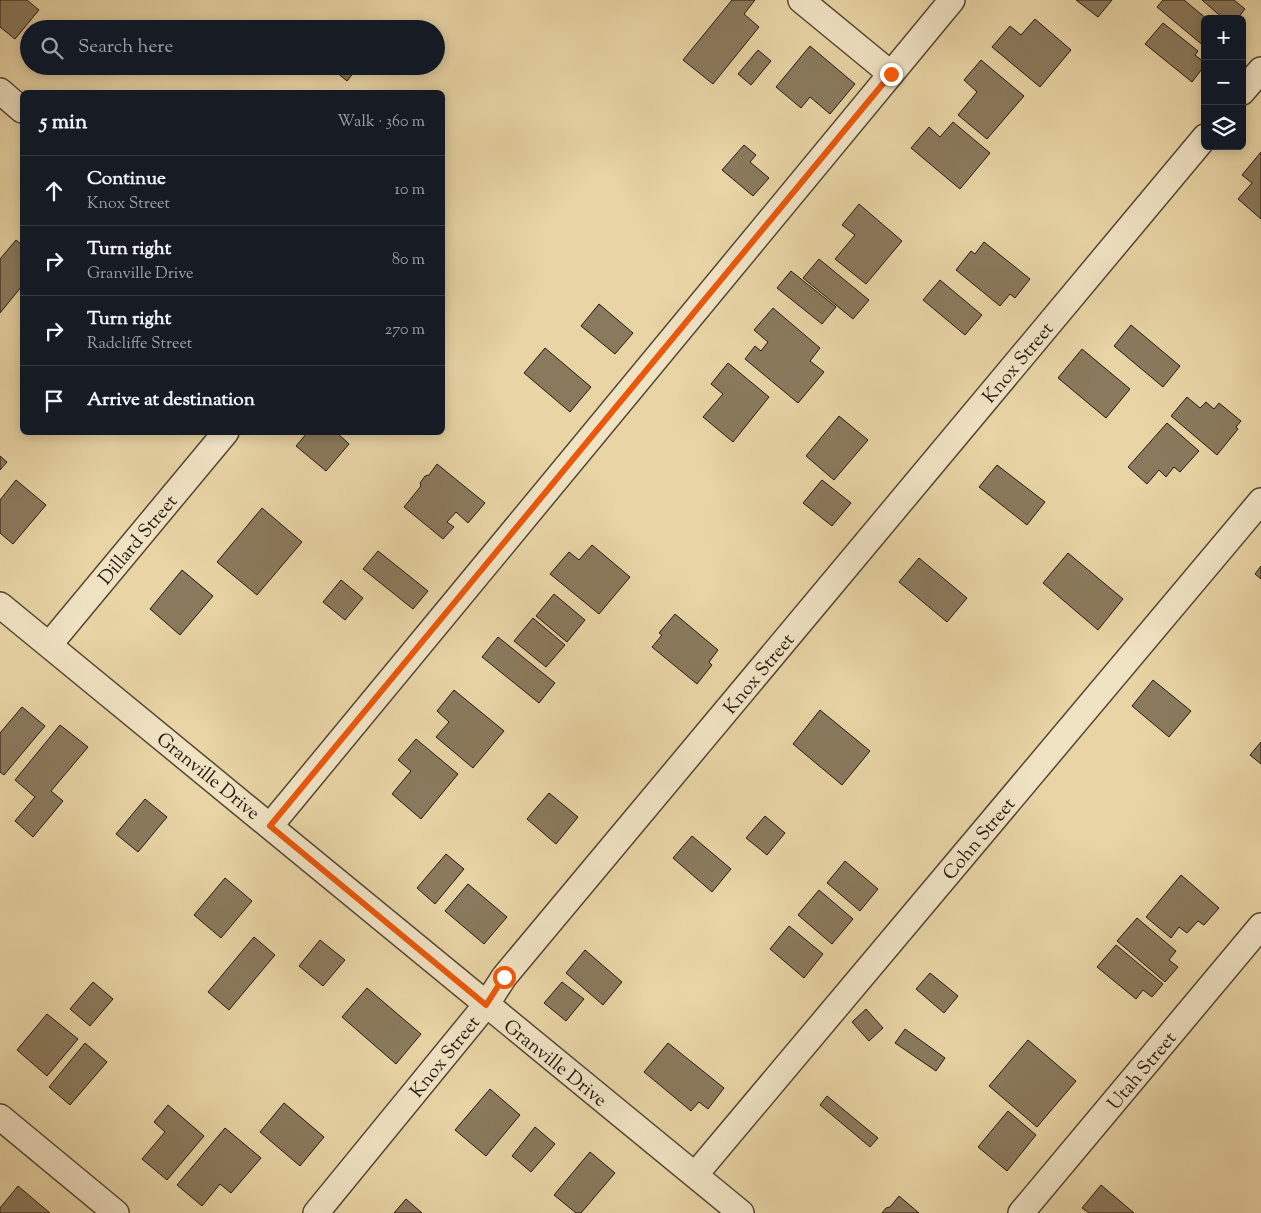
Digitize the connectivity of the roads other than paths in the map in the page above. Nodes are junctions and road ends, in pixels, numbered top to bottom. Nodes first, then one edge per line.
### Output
1 (802, 0) edge
2 (952, 0) edge
3 (1261, 70) edge
4 (891, 74) junction
5 (1246, 87) edge
6 (0, 91) edge
7 (20, 108) edge
8 (1201, 142) edge
9 (223, 435) edge
10 (1261, 501) edge
11 (0, 605) edge
12 (48, 645) junction
13 (270, 826) junction
14 (1261, 926) edge
15 (486, 1005) junction
16 (0, 1117) edge
17 (695, 1175) junction
18 (116, 1213) edge
19 (316, 1213) edge
20 (741, 1213) edge
21 (1021, 1213) edge

1 - 4 street
2 - 4 street
3 - 5 street
4 - 13 street
6 - 7 street
8 - 15 street, Knox Street
9 - 12 street, Dillard Street
10 - 17 street, Cohn Street
11 - 12 street, Granville Drive
12 - 13 street, Granville Drive
13 - 15 street, Granville Drive
14 - 21 street, Utah Street
15 - 17 street, Granville Drive
15 - 19 street, Knox Street
16 - 18 street
17 - 20 street, Granville Drive

